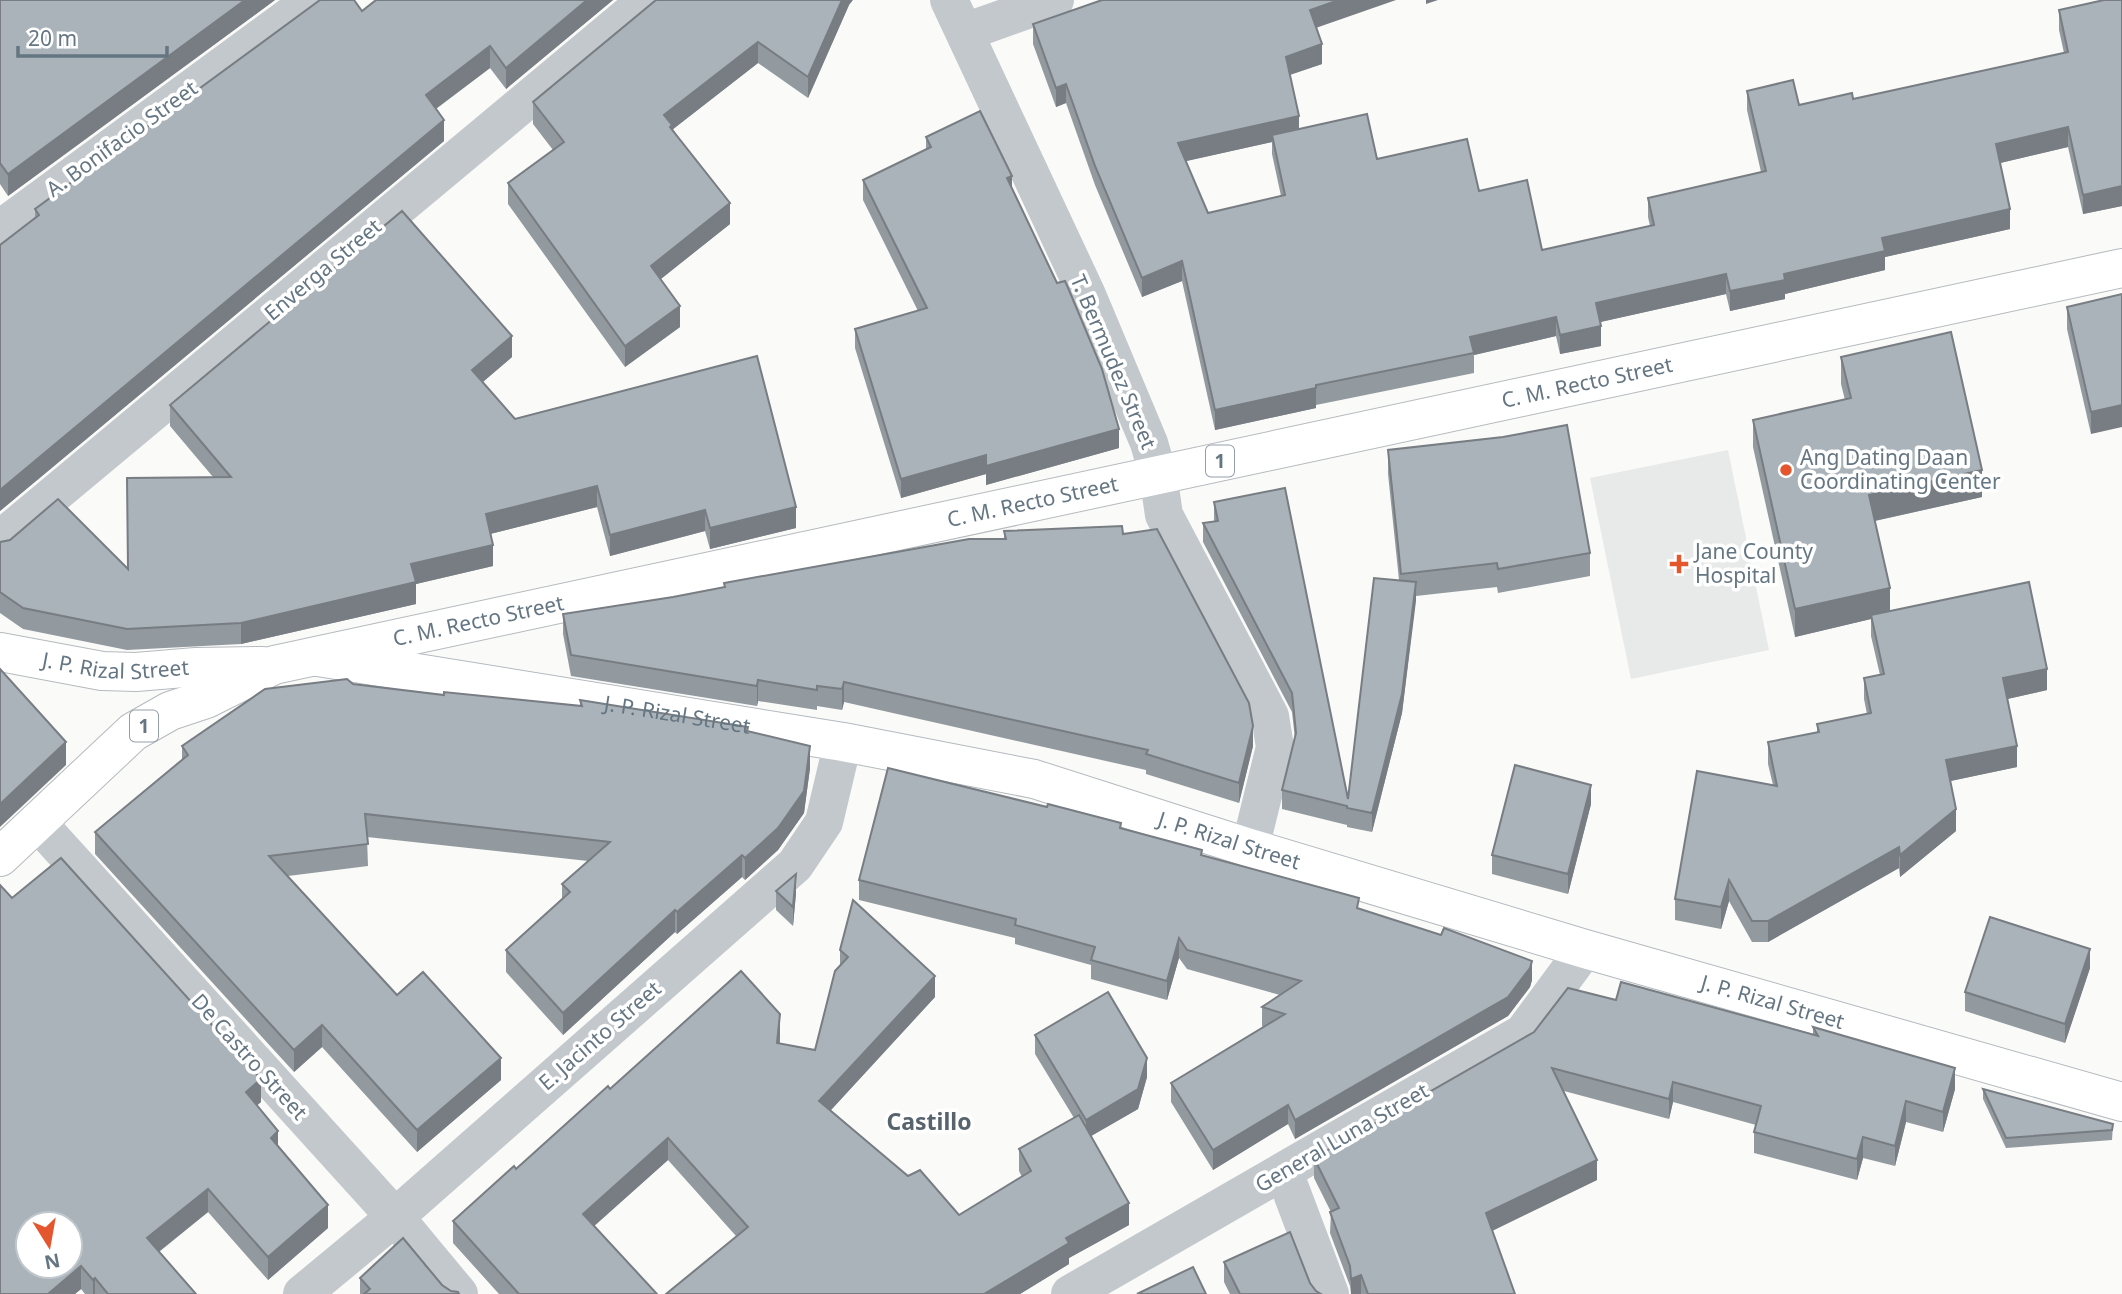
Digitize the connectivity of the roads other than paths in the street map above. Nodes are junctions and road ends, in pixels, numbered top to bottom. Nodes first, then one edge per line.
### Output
1 (312, 0) edge
2 (647, 0) edge
3 (1055, 0) edge
4 (956, 16) edge
5 (0, 229) edge
6 (2122, 268) edge
7 (1158, 474) junction
8 (0, 542) edge
9 (0, 652) edge
10 (318, 657) junction
11 (274, 665) junction
12 (842, 742) junction
13 (37, 822) junction
14 (1250, 848) junction
15 (0, 857) edge
16 (1585, 949) junction
17 (2122, 1102) edge
18 (1284, 1172) junction
19 (395, 1217) junction
20 (302, 1294) edge
21 (459, 1294) edge
22 (1070, 1294) edge
23 (1330, 1294) edge

1 - 5 street, A. Bonifacio Street
2 - 8 street, Enverga Street
3 - 4 street
4 - 7 street, T. Bermudez Street
6 - 7 main road, C. M. Recto Street / 1
7 - 10 main road, C. M. Recto Street / 1
7 - 14 street, T. Bermudez Street
9 - 11 main road, J. P. Rizal Street / 1
10 - 11 main road, C. M. Recto Street / 1
10 - 12 main road, J. P. Rizal Street
11 - 13 main road, C. M. Recto Street / 1
12 - 14 main road, J. P. Rizal Street
12 - 19 street, E. Jacinto Street
13 - 15 main road, C. M. Recto Street / 1
13 - 19 street, De Castro Street
14 - 16 main road, J. P. Rizal Street
16 - 17 main road, J. P. Rizal Street
16 - 18 street, General Luna Street
18 - 22 street, General Luna Street
18 - 23 street
19 - 20 street, E. Jacinto Street
19 - 21 street, De Castro Street

